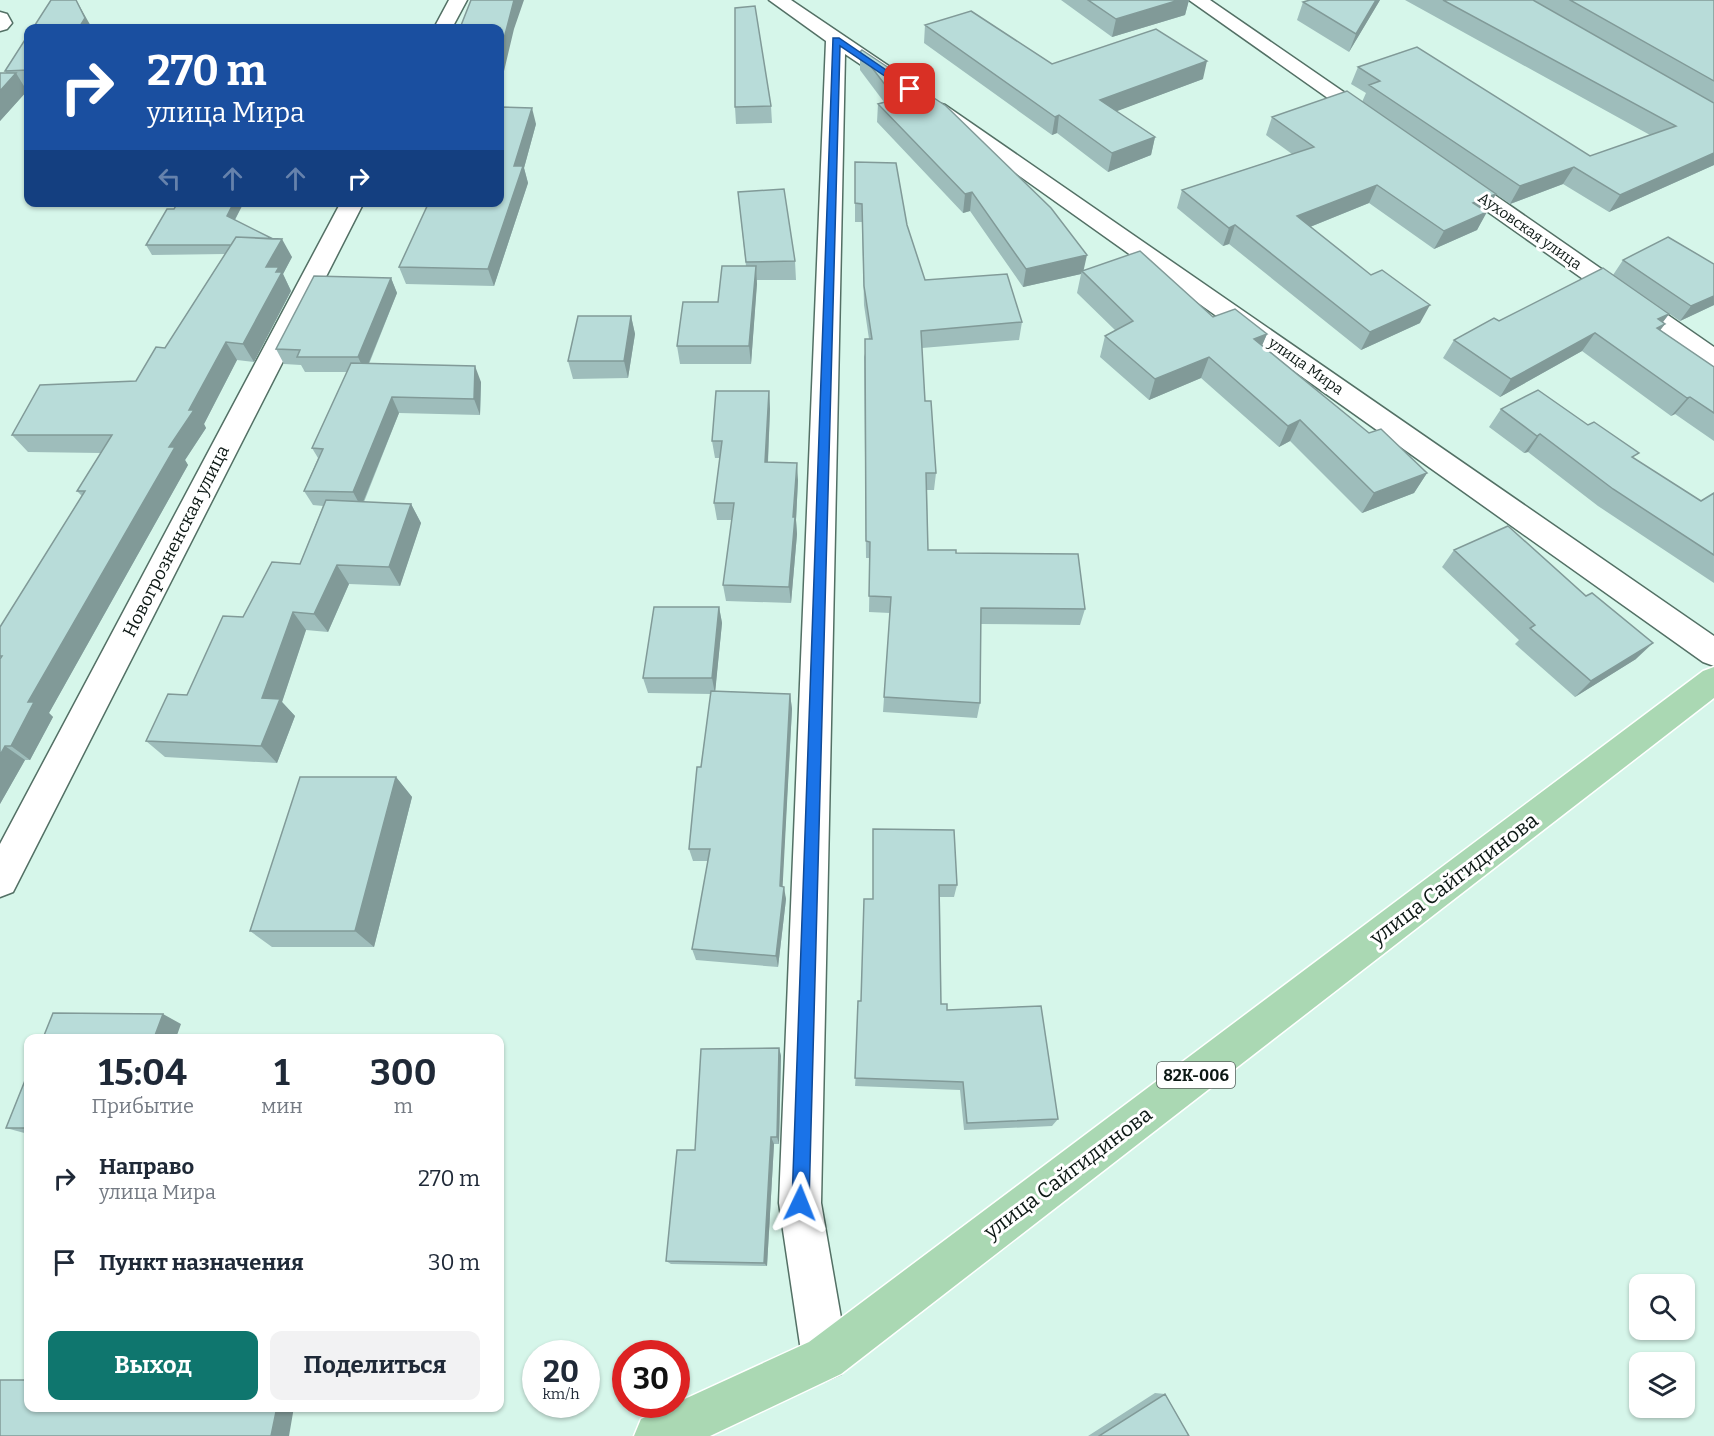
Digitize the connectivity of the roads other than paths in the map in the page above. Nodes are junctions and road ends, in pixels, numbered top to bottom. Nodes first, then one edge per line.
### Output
1 (458, 0) edge
2 (778, 0) edge
3 (1198, 0) edge
4 (0, 18) edge
5 (445, 24) edge
6 (0, 25) edge
7 (836, 39) junction
8 (1393, 135) edge
9 (1442, 169) edge
10 (350, 207) edge
11 (1714, 359) edge
12 (1714, 653) edge
13 (1714, 680) edge
14 (0, 880) edge
15 (825, 1358) junction
16 (658, 1436) edge

1 - 5 street
2 - 7 street, улица Мира
3 - 8 street
4 - 6 street
7 - 12 street, улица Мира
7 - 15 street
9 - 11 street, Ауховская улица
10 - 14 street, Новогрозненская улица
13 - 15 main road, улица Сайгидинова / 82К-006
15 - 16 main road, улица Сайгидинова / 82К-006

